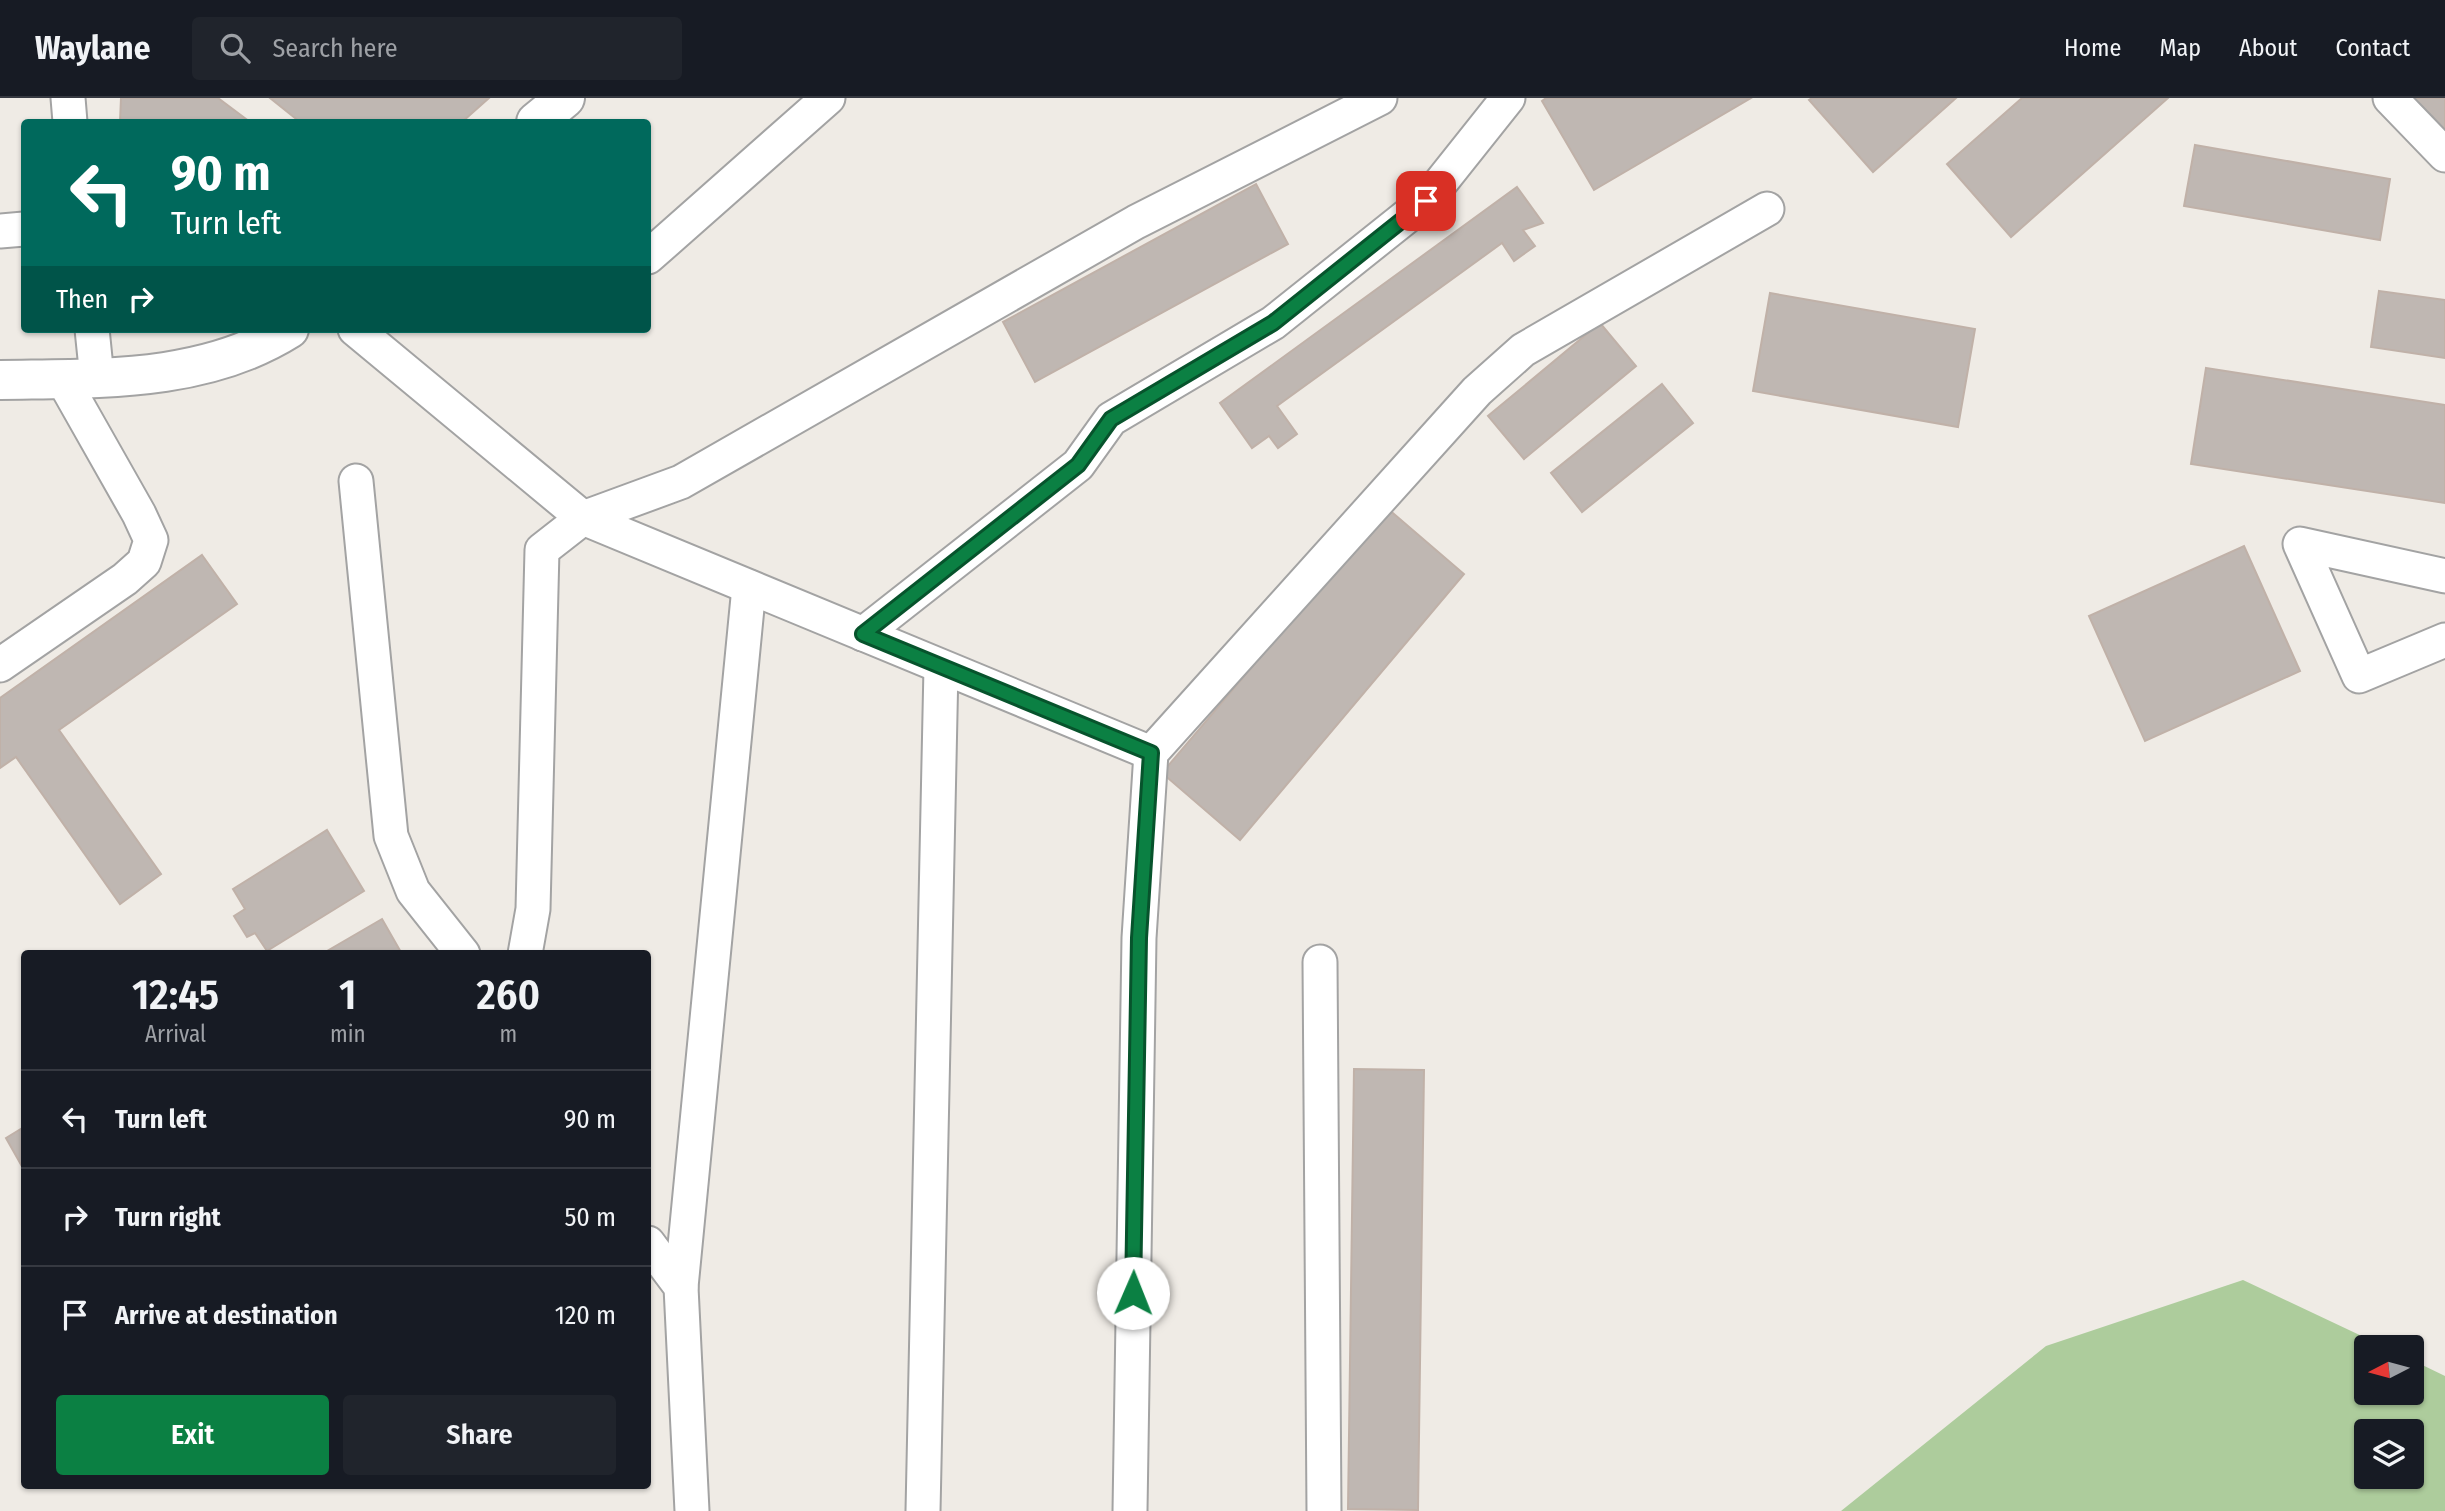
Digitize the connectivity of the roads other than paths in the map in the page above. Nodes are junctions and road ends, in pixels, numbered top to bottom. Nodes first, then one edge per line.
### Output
1 (68, 98) edge
2 (565, 98) edge
3 (828, 98) edge
4 (1380, 98) edge
5 (1508, 98) edge
6 (2390, 98) edge
7 (1337, 107) edge
8 (70, 119) edge
9 (540, 119) edge
10 (2445, 155) edge
11 (1767, 209) dead end
12 (21, 229) edge
13 (0, 231) edge
14 (651, 254) edge
15 (91, 333) edge
16 (282, 333) edge
17 (360, 333) edge
18 (80, 378) junction
19 (0, 380) edge
20 (356, 481) dead end
21 (583, 518) junction
22 (2445, 576) edge
23 (749, 587) junction
24 (863, 634) junction
25 (2445, 640) edge
26 (0, 665) edge
27 (941, 667) junction
28 (1151, 753) junction
29 (460, 950) edge
30 (527, 950) edge
31 (1320, 962) dead end
32 (651, 1247) edge
33 (681, 1287) junction
34 (692, 1511) edge
35 (923, 1511) edge
36 (1130, 1511) edge
37 (1324, 1511) edge

1 - 8 street
2 - 9 street
3 - 14 street
4 - 7 street
5 - 24 street
6 - 10 street
7 - 21 street
11 - 28 street
12 - 13 street
15 - 18 street
16 - 18 street
17 - 21 street
18 - 19 street
18 - 26 street
20 - 29 street
21 - 23 street
21 - 30 street
22 - 25 street
23 - 24 street
23 - 33 street
24 - 27 street
27 - 28 street
27 - 35 street
28 - 36 street
31 - 37 street
32 - 33 street
33 - 34 street

